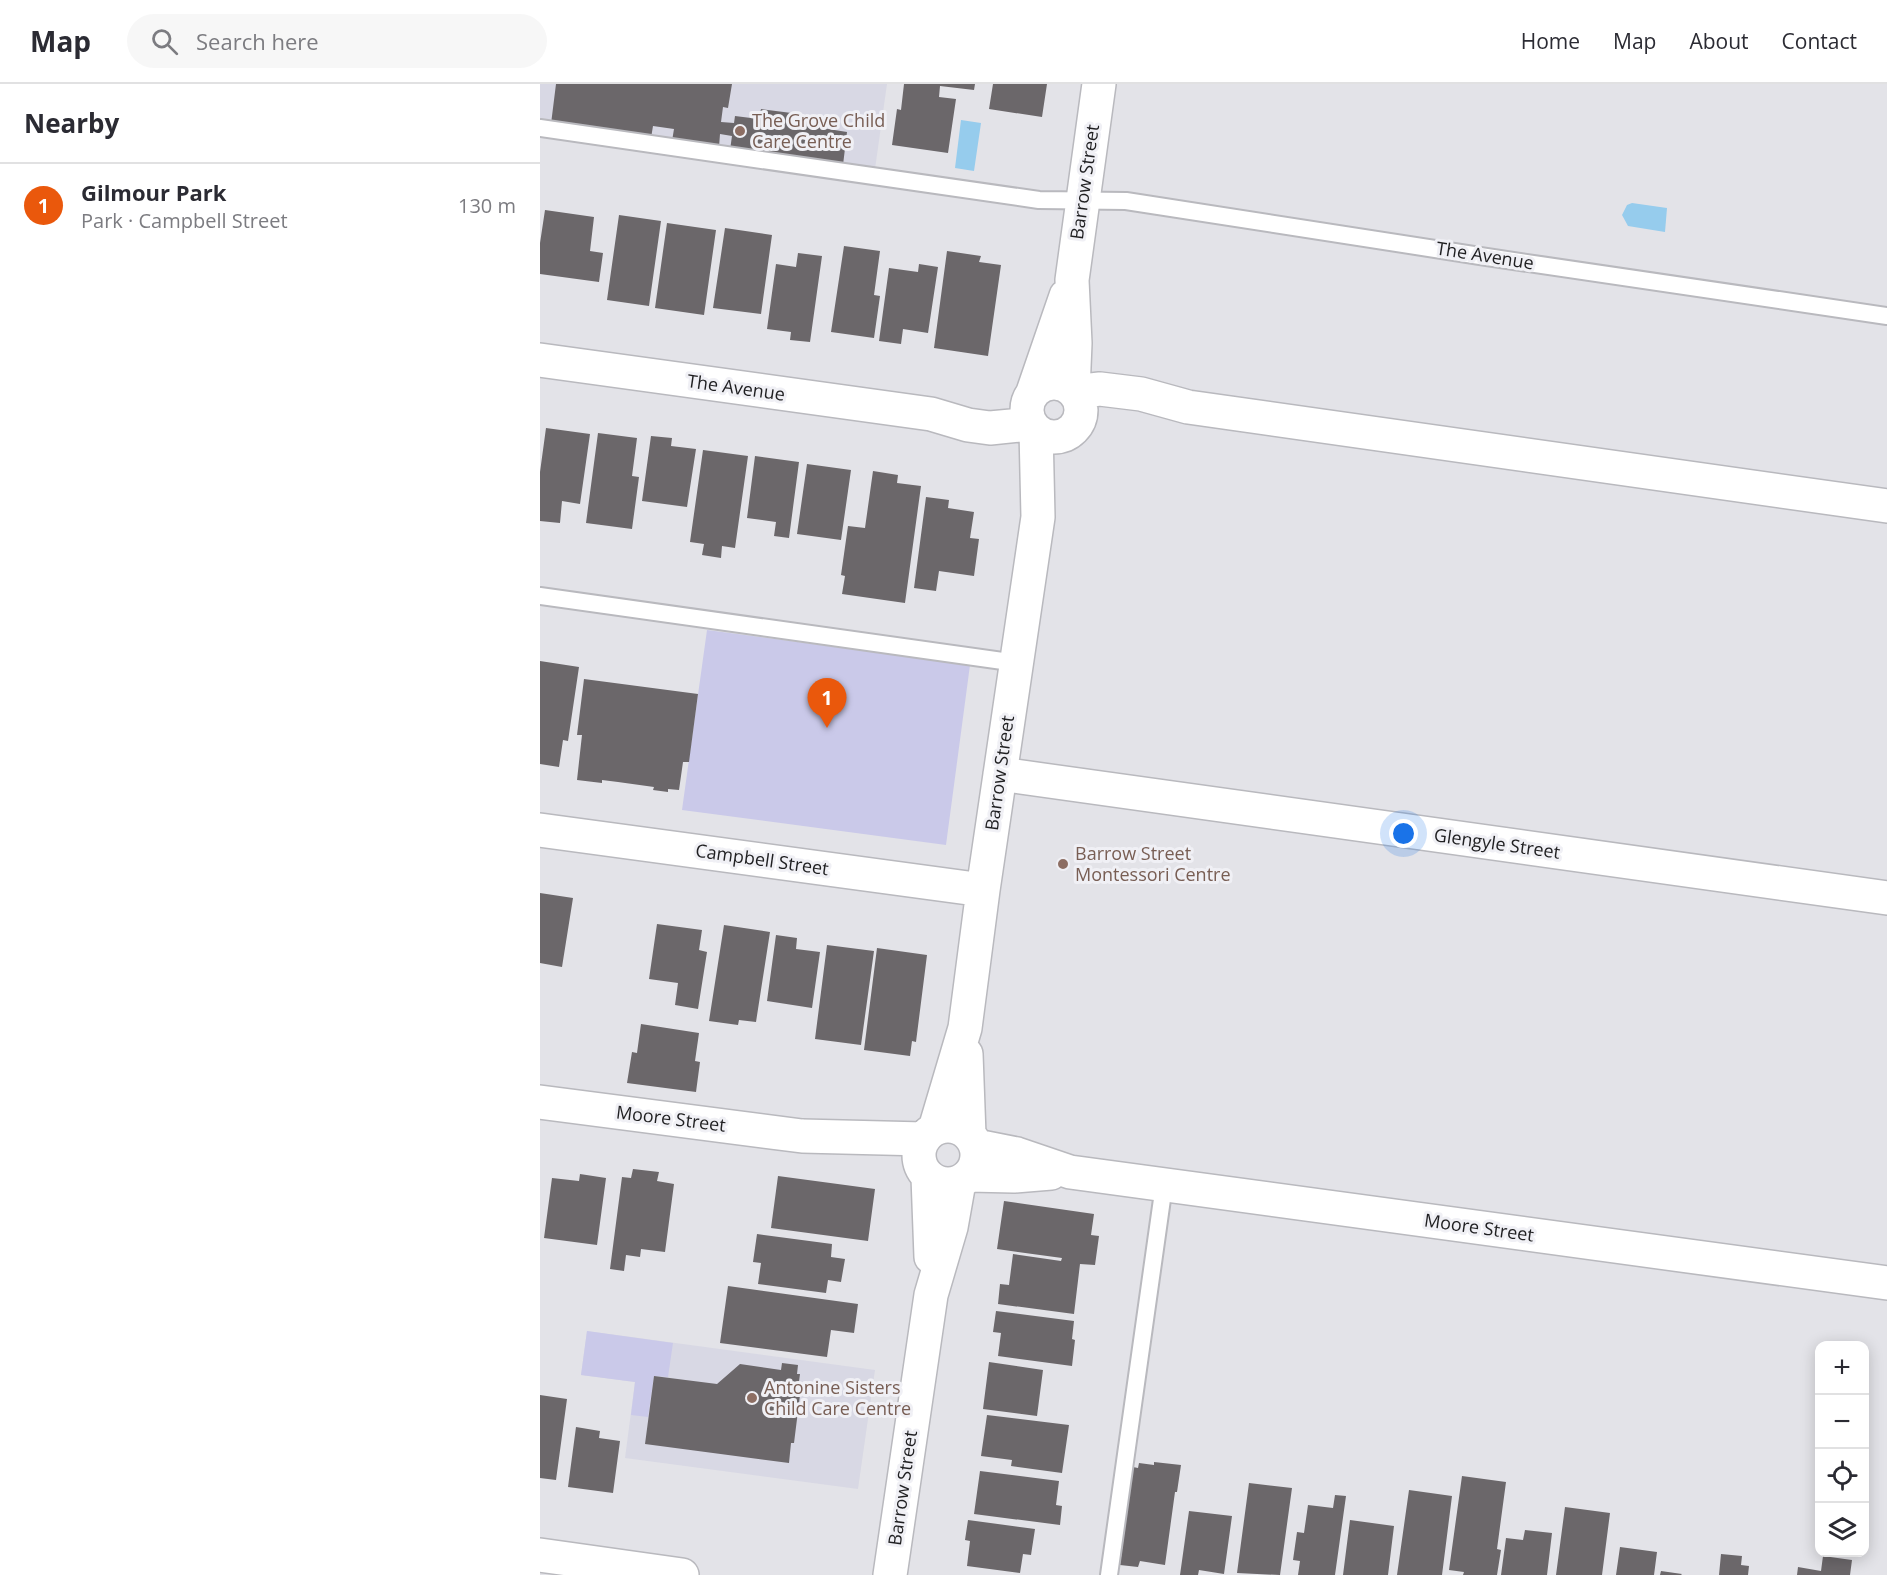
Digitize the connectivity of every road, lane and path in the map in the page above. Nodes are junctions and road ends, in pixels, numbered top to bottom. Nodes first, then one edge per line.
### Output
1 (1099, 84) edge
2 (540, 128) edge
3 (1082, 201) junction
4 (1887, 316) edge
5 (540, 360) edge
6 (1053, 410) junction
7 (1887, 506) edge
8 (540, 596) edge
9 (1017, 663) junction
10 (1000, 774) junction
11 (540, 830) edge
12 (983, 890) junction
13 (1887, 898) edge
14 (540, 1102) edge
15 (948, 1156) junction
16 (1164, 1185) junction
17 (1887, 1283) edge
18 (540, 1555) edge
19 (681, 1575) edge
20 (890, 1575) edge
21 (1109, 1575) edge

1 - 3 street, Barrow Street
2 - 3 lane, The Avenue
3 - 4 lane, The Avenue
3 - 6 street, Barrow Street
5 - 6 street, The Avenue
6 - 7 street, The Avenue
6 - 9 street, Barrow Street
8 - 9 lane
9 - 10 street, Barrow Street
10 - 12 street, Barrow Street
10 - 13 street, Glengyle Street
11 - 12 street, Campbell Street
12 - 15 street, Barrow Street
14 - 15 street, Moore Street
15 - 16 street, Moore Street
15 - 20 street, Barrow Street
16 - 17 street, Moore Street
16 - 21 lane
18 - 19 street

